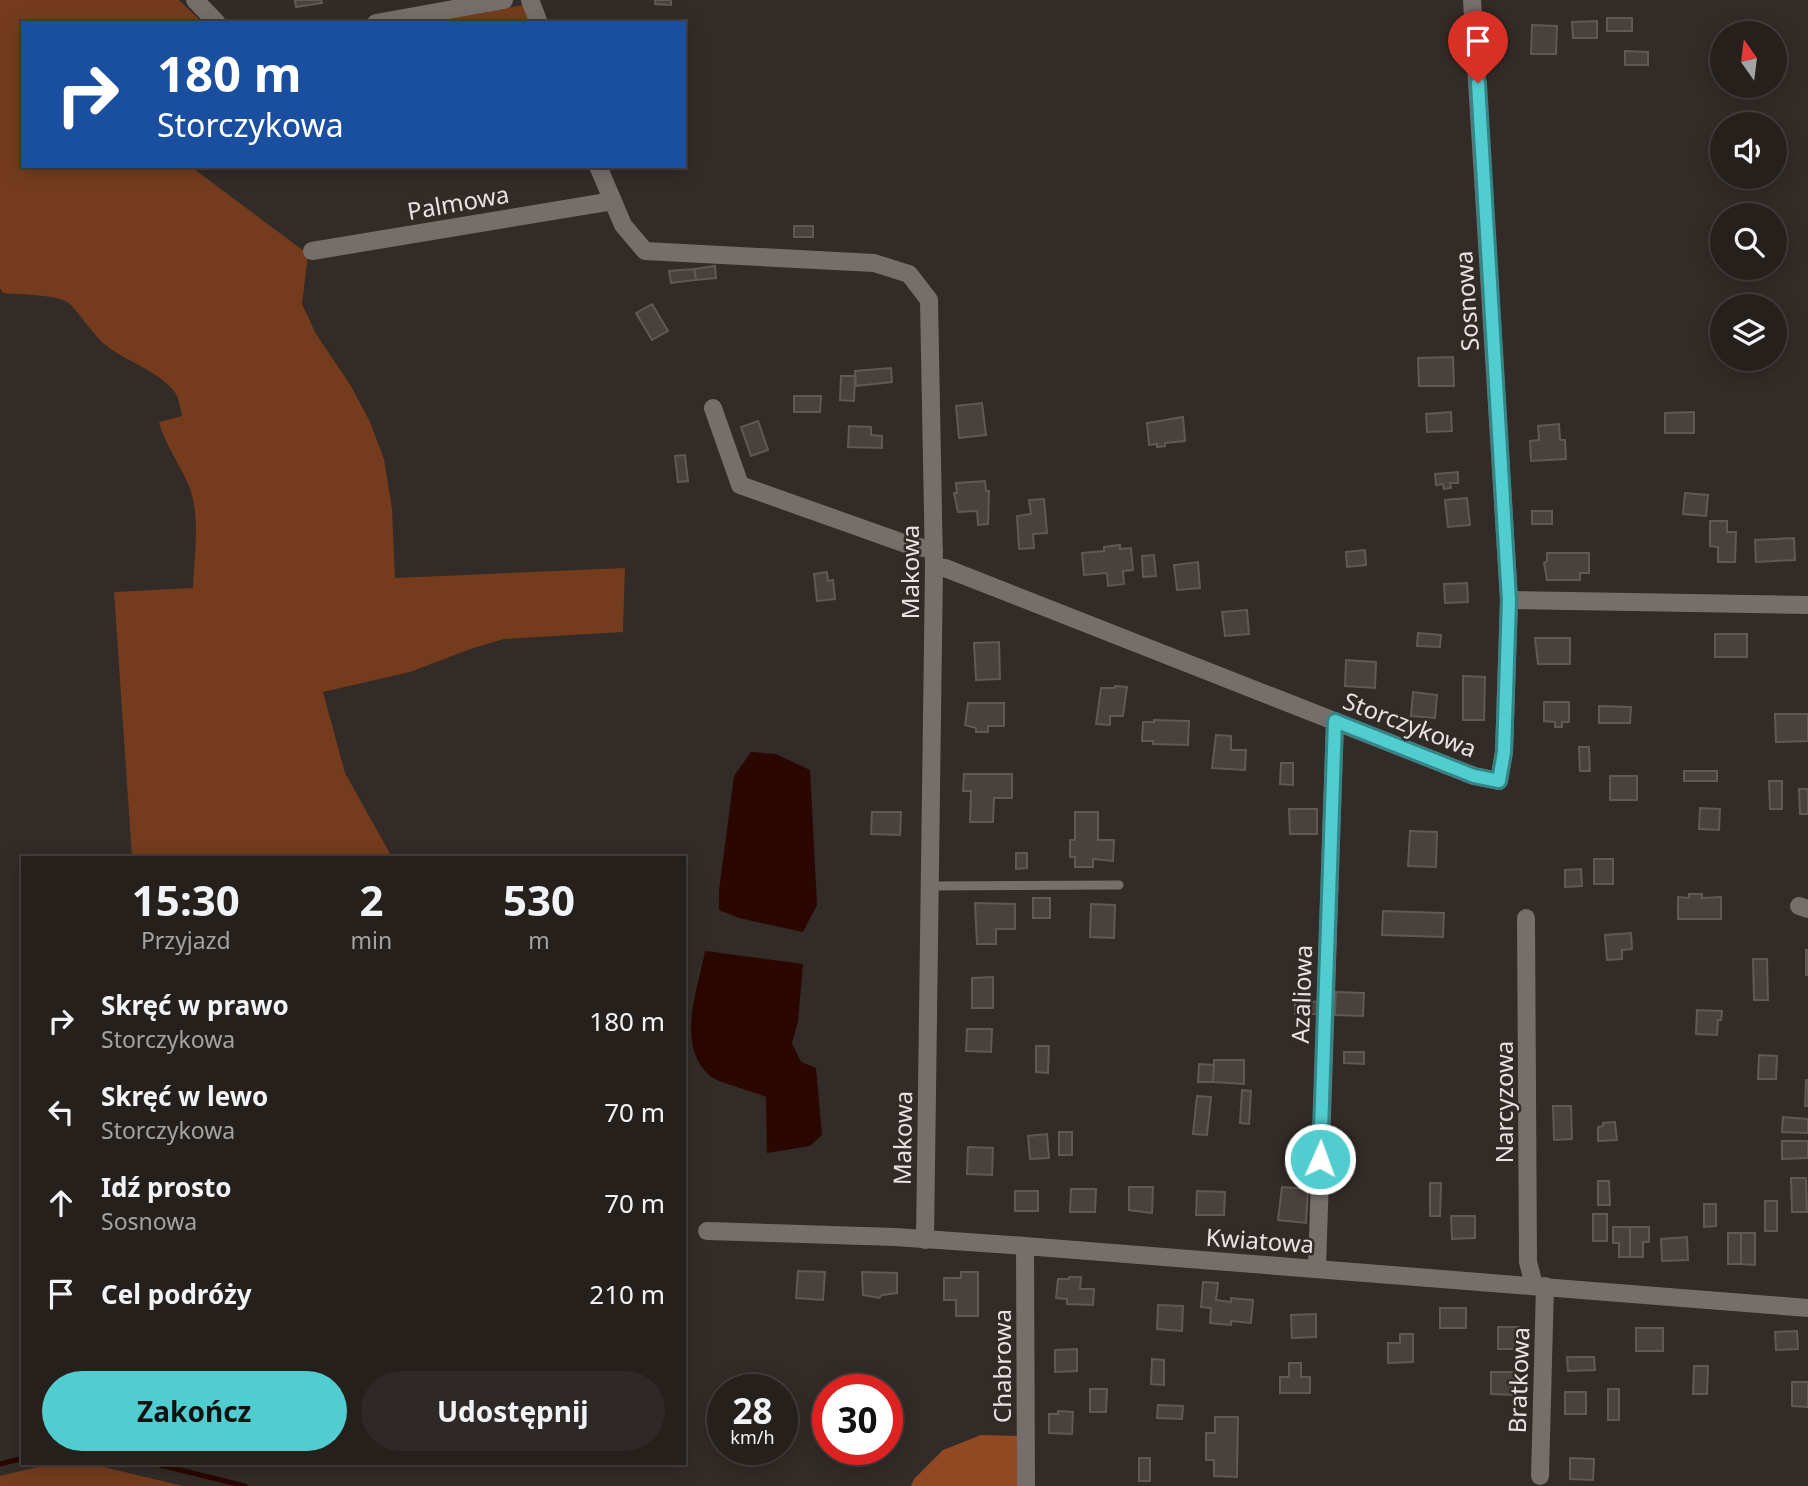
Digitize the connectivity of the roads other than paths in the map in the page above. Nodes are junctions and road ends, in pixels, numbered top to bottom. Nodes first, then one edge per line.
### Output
1 (195, 0) edge
2 (504, 0) edge
3 (530, 0) edge
4 (1472, 0) edge
5 (215, 21) edge
6 (387, 21) edge
7 (538, 21) edge
8 (599, 168) edge
9 (612, 201) junction
10 (312, 251) dead end
11 (713, 408) dead end
12 (934, 559) junction
13 (1509, 600) junction
14 (1808, 605) edge
15 (1335, 721) junction
16 (1119, 885) dead end
17 (930, 886) junction
18 (1526, 918) dead end
19 (707, 1231) dead end
20 (925, 1240) junction
21 (1025, 1246) junction
22 (1317, 1268) junction
23 (1540, 1286) junction
24 (1808, 1308) edge
25 (1540, 1476) dead end
26 (1026, 1486) edge

1 - 5 street
2 - 6 street
3 - 7 street
4 - 13 street, Sosnowa
8 - 9 street, Makowa
9 - 10 street, Palmowa
9 - 12 street, Makowa
11 - 12 street, Storczykowa
12 - 15 street, Storczykowa
12 - 17 street, Makowa
13 - 14 street
13 - 15 street, Storczykowa
15 - 22 street, Azaliowa
16 - 17 lane
17 - 20 street, Makowa
18 - 23 street, Narcyzowa
19 - 20 street, Kwiatowa
20 - 21 street, Kwiatowa
21 - 22 street, Kwiatowa
21 - 26 street, Chabrowa
22 - 23 street, Kwiatowa
23 - 24 street, Kwiatowa
23 - 25 street, Bratkowa

